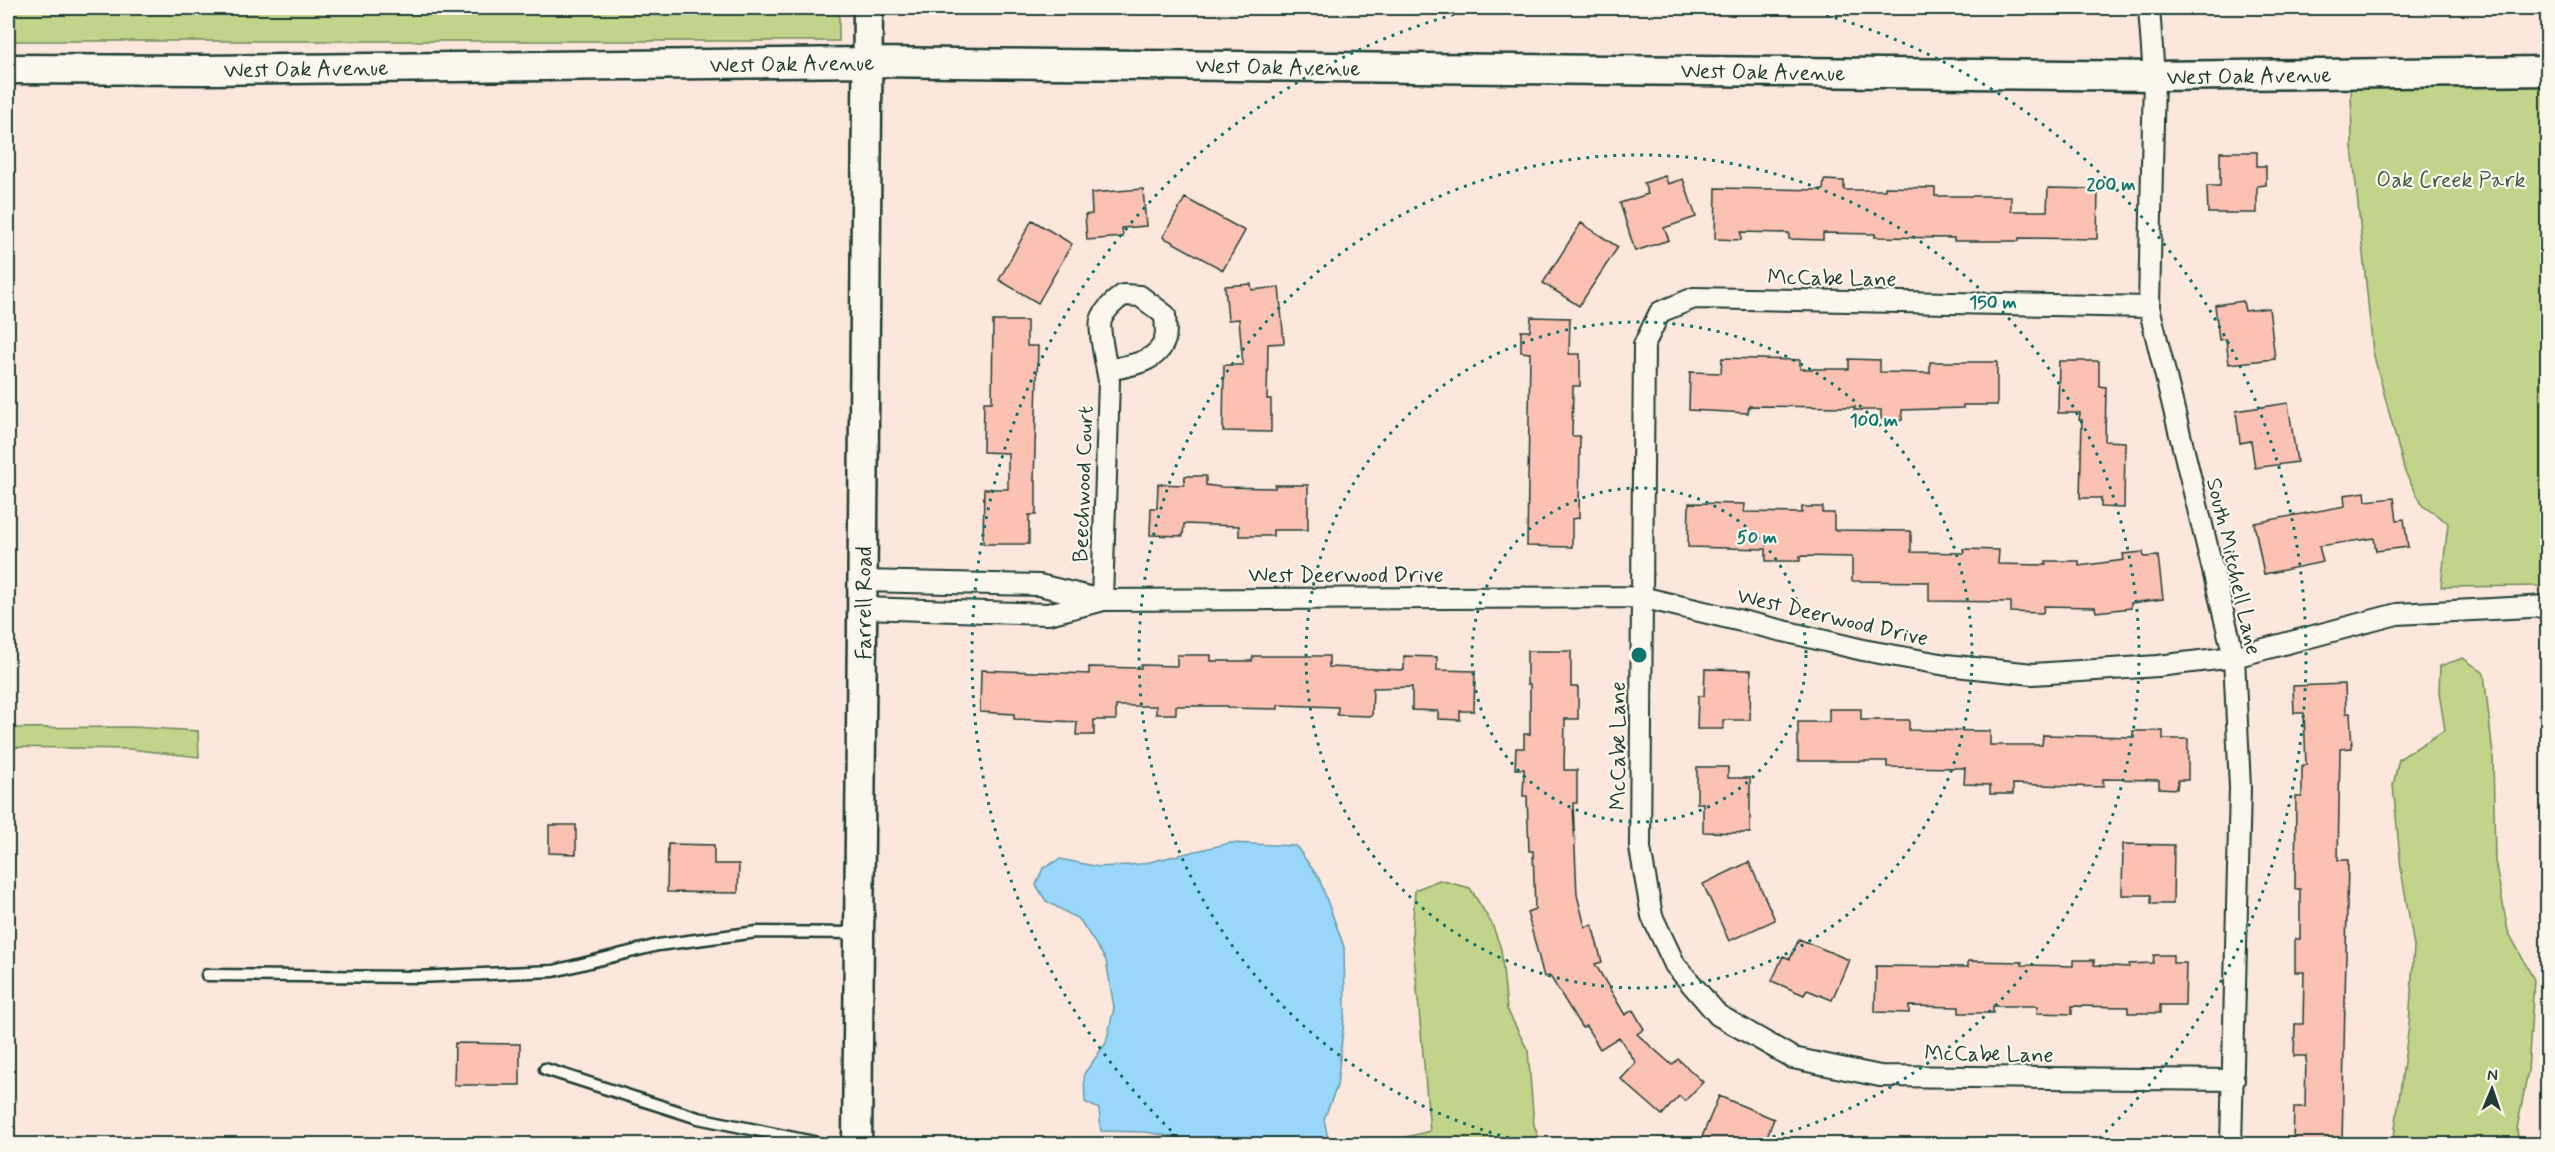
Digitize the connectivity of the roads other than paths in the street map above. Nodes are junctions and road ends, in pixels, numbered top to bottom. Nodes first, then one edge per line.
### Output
1 (868, 8) edge
2 (2149, 8) edge
3 (867, 62) junction
4 (8, 69) edge
5 (2547, 71) edge
6 (2154, 76) junction
7 (2149, 307) junction
8 (1107, 370) dead end
9 (863, 595) junction
10 (1641, 597) junction
11 (1102, 600) junction
12 (2547, 606) edge
13 (2234, 657) junction
14 (859, 933) junction
15 (207, 975) dead end
16 (545, 1069) dead end
17 (2234, 1080) junction
18 (823, 1144) edge
19 (857, 1144) edge
20 (2232, 1144) edge

1 - 3 street, Farrell Road
2 - 6 street, South Mitchell Lane
3 - 4 street, West Oak Avenue
3 - 6 street, West Oak Avenue
3 - 9 street, Farrell Road
5 - 6 street, West Oak Avenue
6 - 7 street, South Mitchell Lane
7 - 10 street, McCabe Lane
7 - 13 street, South Mitchell Lane
8 - 11 street, Beechwood Court
9 - 11 street, West Deerwood Drive
9 - 11 street, West Deerwood Drive
9 - 14 street, Farrell Road
10 - 11 street, West Deerwood Drive
10 - 13 street, West Deerwood Drive
10 - 17 street, McCabe Lane
12 - 13 street, West Deerwood Drive
13 - 17 street, South Mitchell Lane
14 - 15 lane
14 - 19 street, Farrell Road
16 - 18 lane
17 - 20 street, South Mitchell Lane

